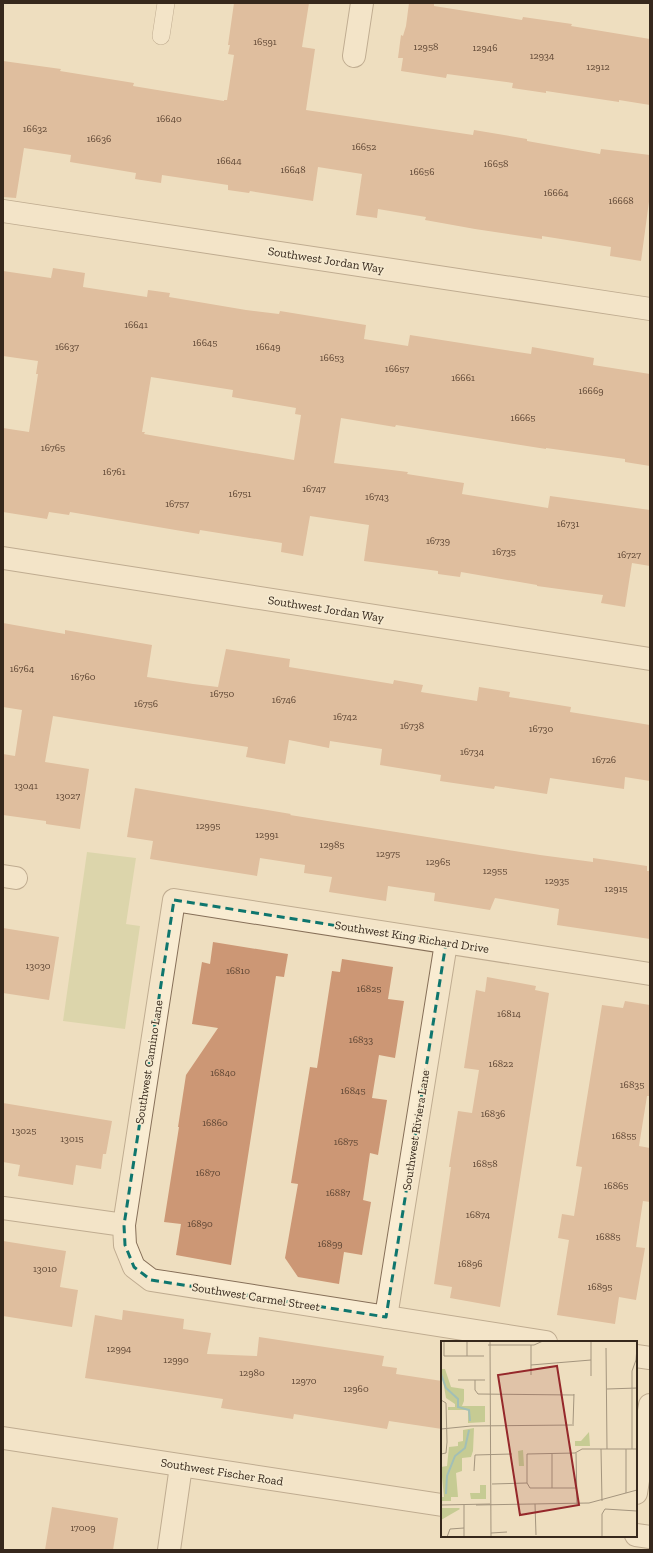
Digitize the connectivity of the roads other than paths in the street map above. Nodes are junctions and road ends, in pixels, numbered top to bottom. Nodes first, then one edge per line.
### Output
1 (166, 3) edge
2 (362, 3) edge
3 (161, 36) dead end
4 (354, 56) dead end
5 (3, 211) edge
6 (650, 309) edge
7 (3, 558) edge
8 (650, 659) edge
9 (174, 900) joint
10 (446, 943) junction
11 (650, 974) edge
12 (3, 1208) edge
13 (124, 1225) junction
14 (386, 1317) junction
15 (540, 1341) edge
16 (637, 1356) edge
17 (650, 1358) edge
18 (650, 1405) edge
19 (3, 1438) edge
20 (181, 1466) junction
21 (637, 1487) edge
22 (441, 1505) edge
23 (637, 1535) edge
24 (650, 1536) edge
25 (169, 1550) edge

1 - 3 lane
2 - 4 street
5 - 6 street, Southwest Jordan Way
7 - 8 street, Southwest Jordan Way
9 - 10 street, Southwest King Richard Drive
9 - 13 street, Southwest Camino Lane
10 - 11 street, Southwest King Richard Drive
10 - 14 street, Southwest Riviera Lane
12 - 13 street
13 - 14 street, Southwest Carmel Street
14 - 15 street, Southwest Carmel Street
16 - 17 street
18 - 21 street
19 - 20 street, Southwest Fischer Road
20 - 22 street, Southwest Fischer Road
20 - 25 street
23 - 24 street

